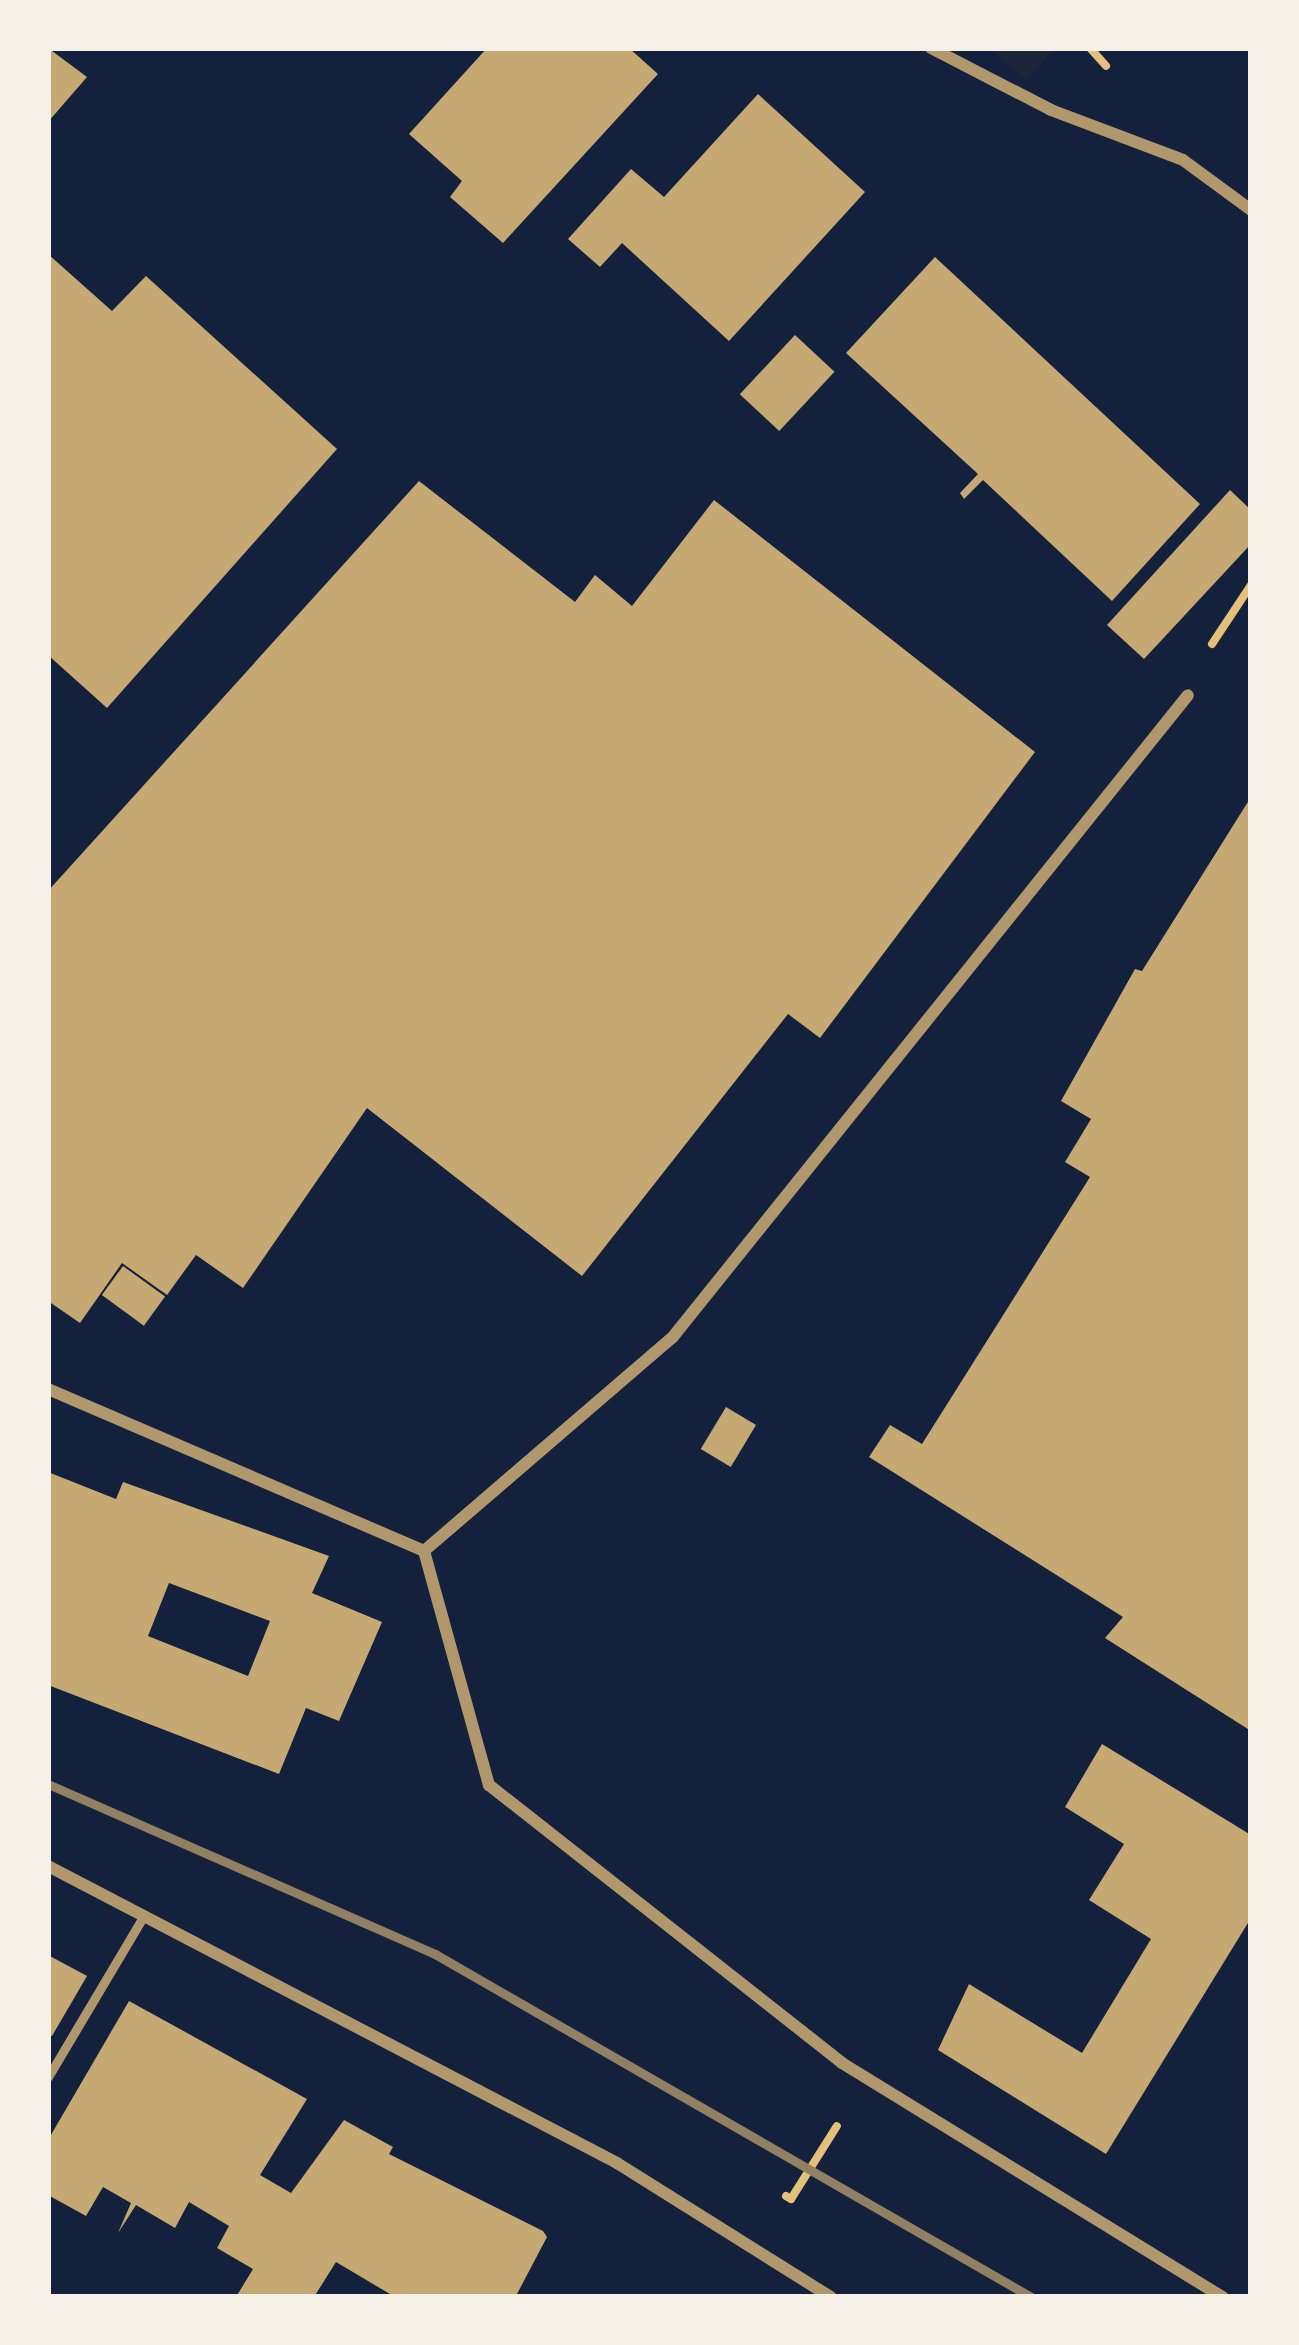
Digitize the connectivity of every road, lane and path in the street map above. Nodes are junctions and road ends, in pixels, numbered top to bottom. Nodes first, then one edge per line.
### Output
1 (931, 48) edge
2 (1251, 210) edge
3 (1251, 585) edge
4 (1188, 695) joint
5 (48, 1389) edge
6 (424, 1551) junction
7 (48, 1866) edge
8 (144, 1915) junction
9 (842, 2063) junction
10 (48, 2077) edge
11 (768, 2184) dead end
12 (831, 2297) edge
13 (1223, 2297) edge

1 - 2 street
3 - 4 path
4 - 6 street
5 - 6 street
6 - 9 street
7 - 8 street
8 - 10 lane
8 - 12 street
9 - 11 path
9 - 13 street

